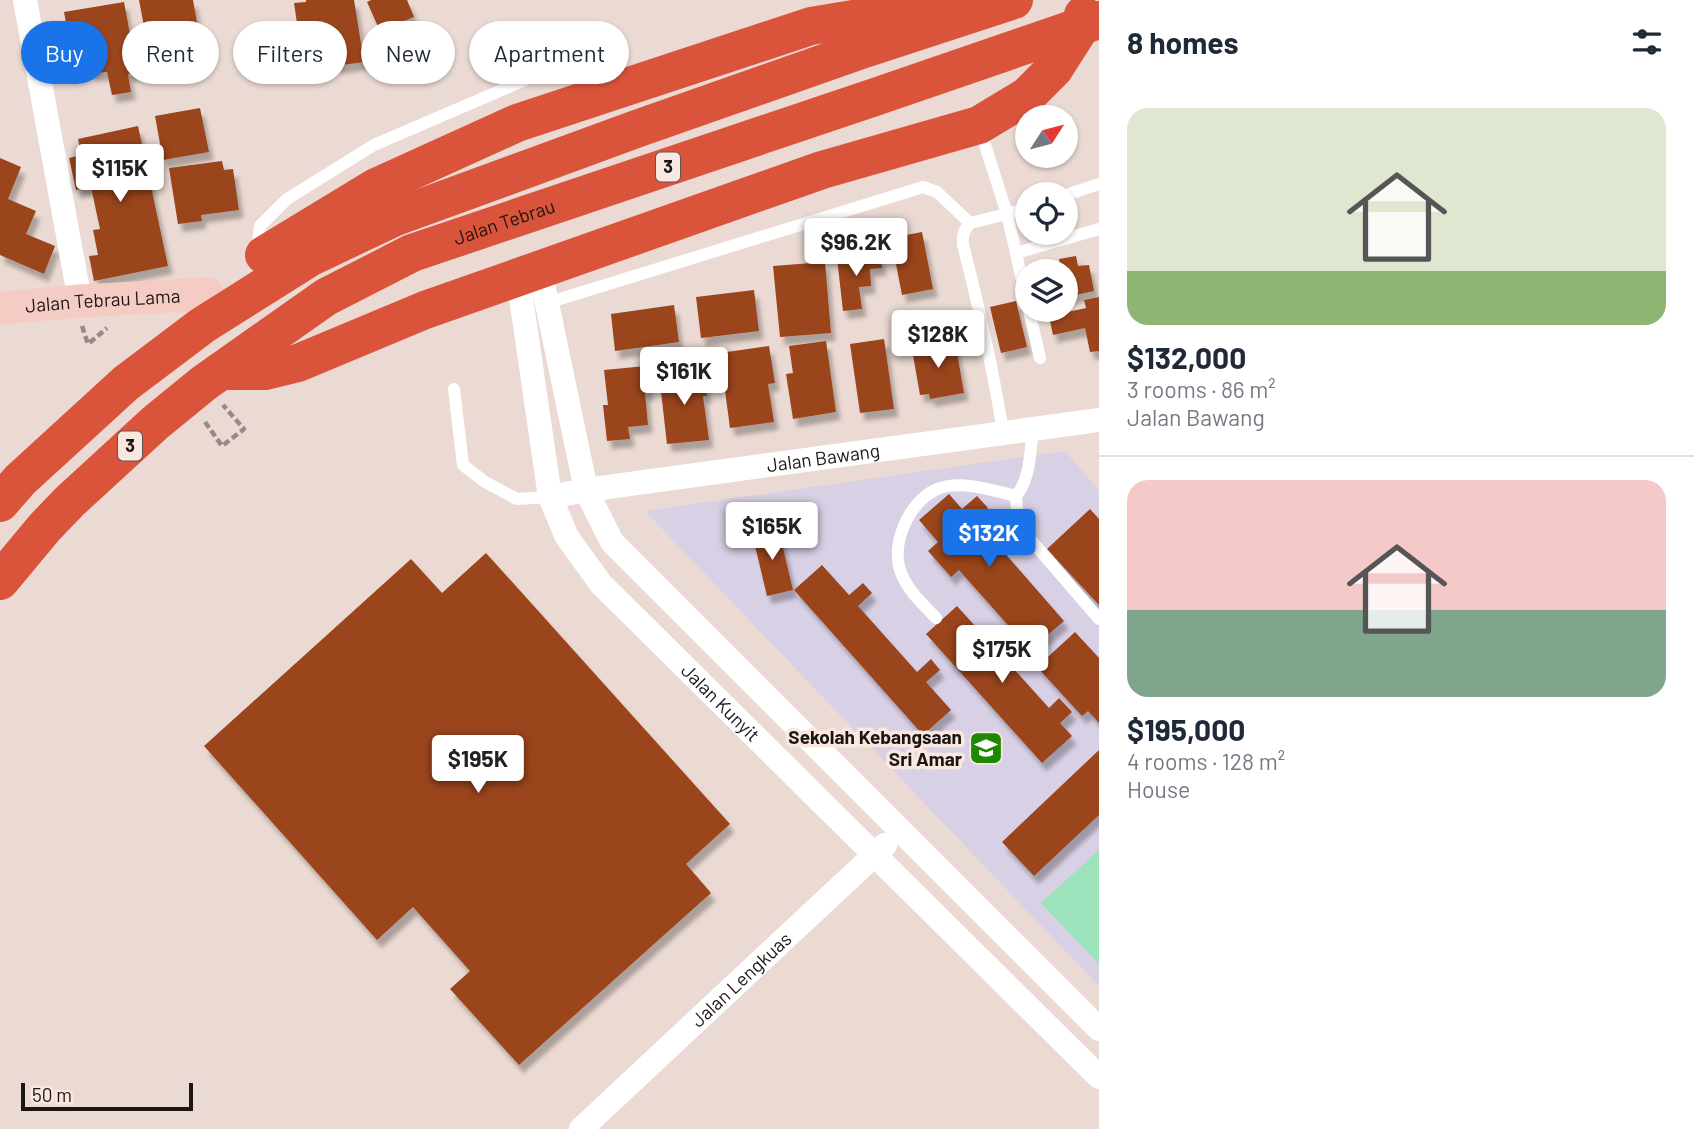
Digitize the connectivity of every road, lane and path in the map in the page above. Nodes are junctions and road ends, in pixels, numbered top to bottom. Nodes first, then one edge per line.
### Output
1 (25, 0) edge
2 (858, 0) edge
3 (967, 0) edge
4 (976, 0) edge
5 (1014, 0) edge
6 (1089, 0) edge
7 (1099, 20) edge
8 (811, 26) junction
9 (516, 84) edge
10 (979, 125) junction
11 (917, 142) junction
12 (1099, 184) edge
13 (1078, 191) edge
14 (1015, 212) edge
15 (1007, 214) junction
16 (970, 223) junction
17 (1099, 229) edge
18 (1016, 253) junction
19 (1017, 259) edge
20 (257, 260) junction
21 (535, 283) junction
22 (80, 301) junction
23 (215, 303) junction
24 (2, 306) edge
25 (1032, 322) edge
26 (1040, 358) dead end
27 (213, 377) junction
28 (454, 389) dead end
29 (1099, 420) edge
30 (1033, 428) junction
31 (1003, 432) junction
32 (222, 446) dead end
33 (586, 490) junction
34 (10, 491) edge
35 (1016, 496) junction
36 (550, 497) junction
37 (0, 581) edge
38 (936, 618) dead end
39 (1099, 619) edge
40 (901, 831) junction
41 (875, 855) junction
42 (1099, 1029) edge
43 (1099, 1077) edge
44 (581, 1129) edge

1 - 22 street
2 - 8 highway
3 - 8 highway
4 - 11 highway
5 - 23 highway, 3
6 - 10 highway
7 - 27 highway, Jalan Tebrau / 3
8 - 20 highway
9 - 20 lane
10 - 11 highway
10 - 15 lane
11 - 21 highway
12 - 13 lane
14 - 15 lane
15 - 16 lane
15 - 18 lane
16 - 21 lane
16 - 31 lane
17 - 18 lane
18 - 19 lane
20 - 23 highway
21 - 27 highway
21 - 33 street, Jalan Kunyit
21 - 36 street, Jalan Kunyit
22 - 23 main road, Jalan Tebrau Lama
22 - 24 main road, Jalan Tebrau Lama
23 - 34 highway, 3
25 - 26 lane
27 - 32 path
27 - 37 highway, Jalan Tebrau / 3
28 - 36 lane
29 - 30 street, Jalan Bawang
30 - 31 street, Jalan Bawang
30 - 35 lane
31 - 33 street, Jalan Bawang
33 - 36 street, Jalan Bawang
33 - 40 street, Jalan Kunyit
35 - 38 lane
35 - 39 lane
36 - 41 street, Jalan Kunyit
40 - 41 street, Jalan Lengkuas
40 - 42 street, Jalan Kunyit
41 - 43 street, Jalan Kunyit
41 - 44 street, Jalan Lengkuas

